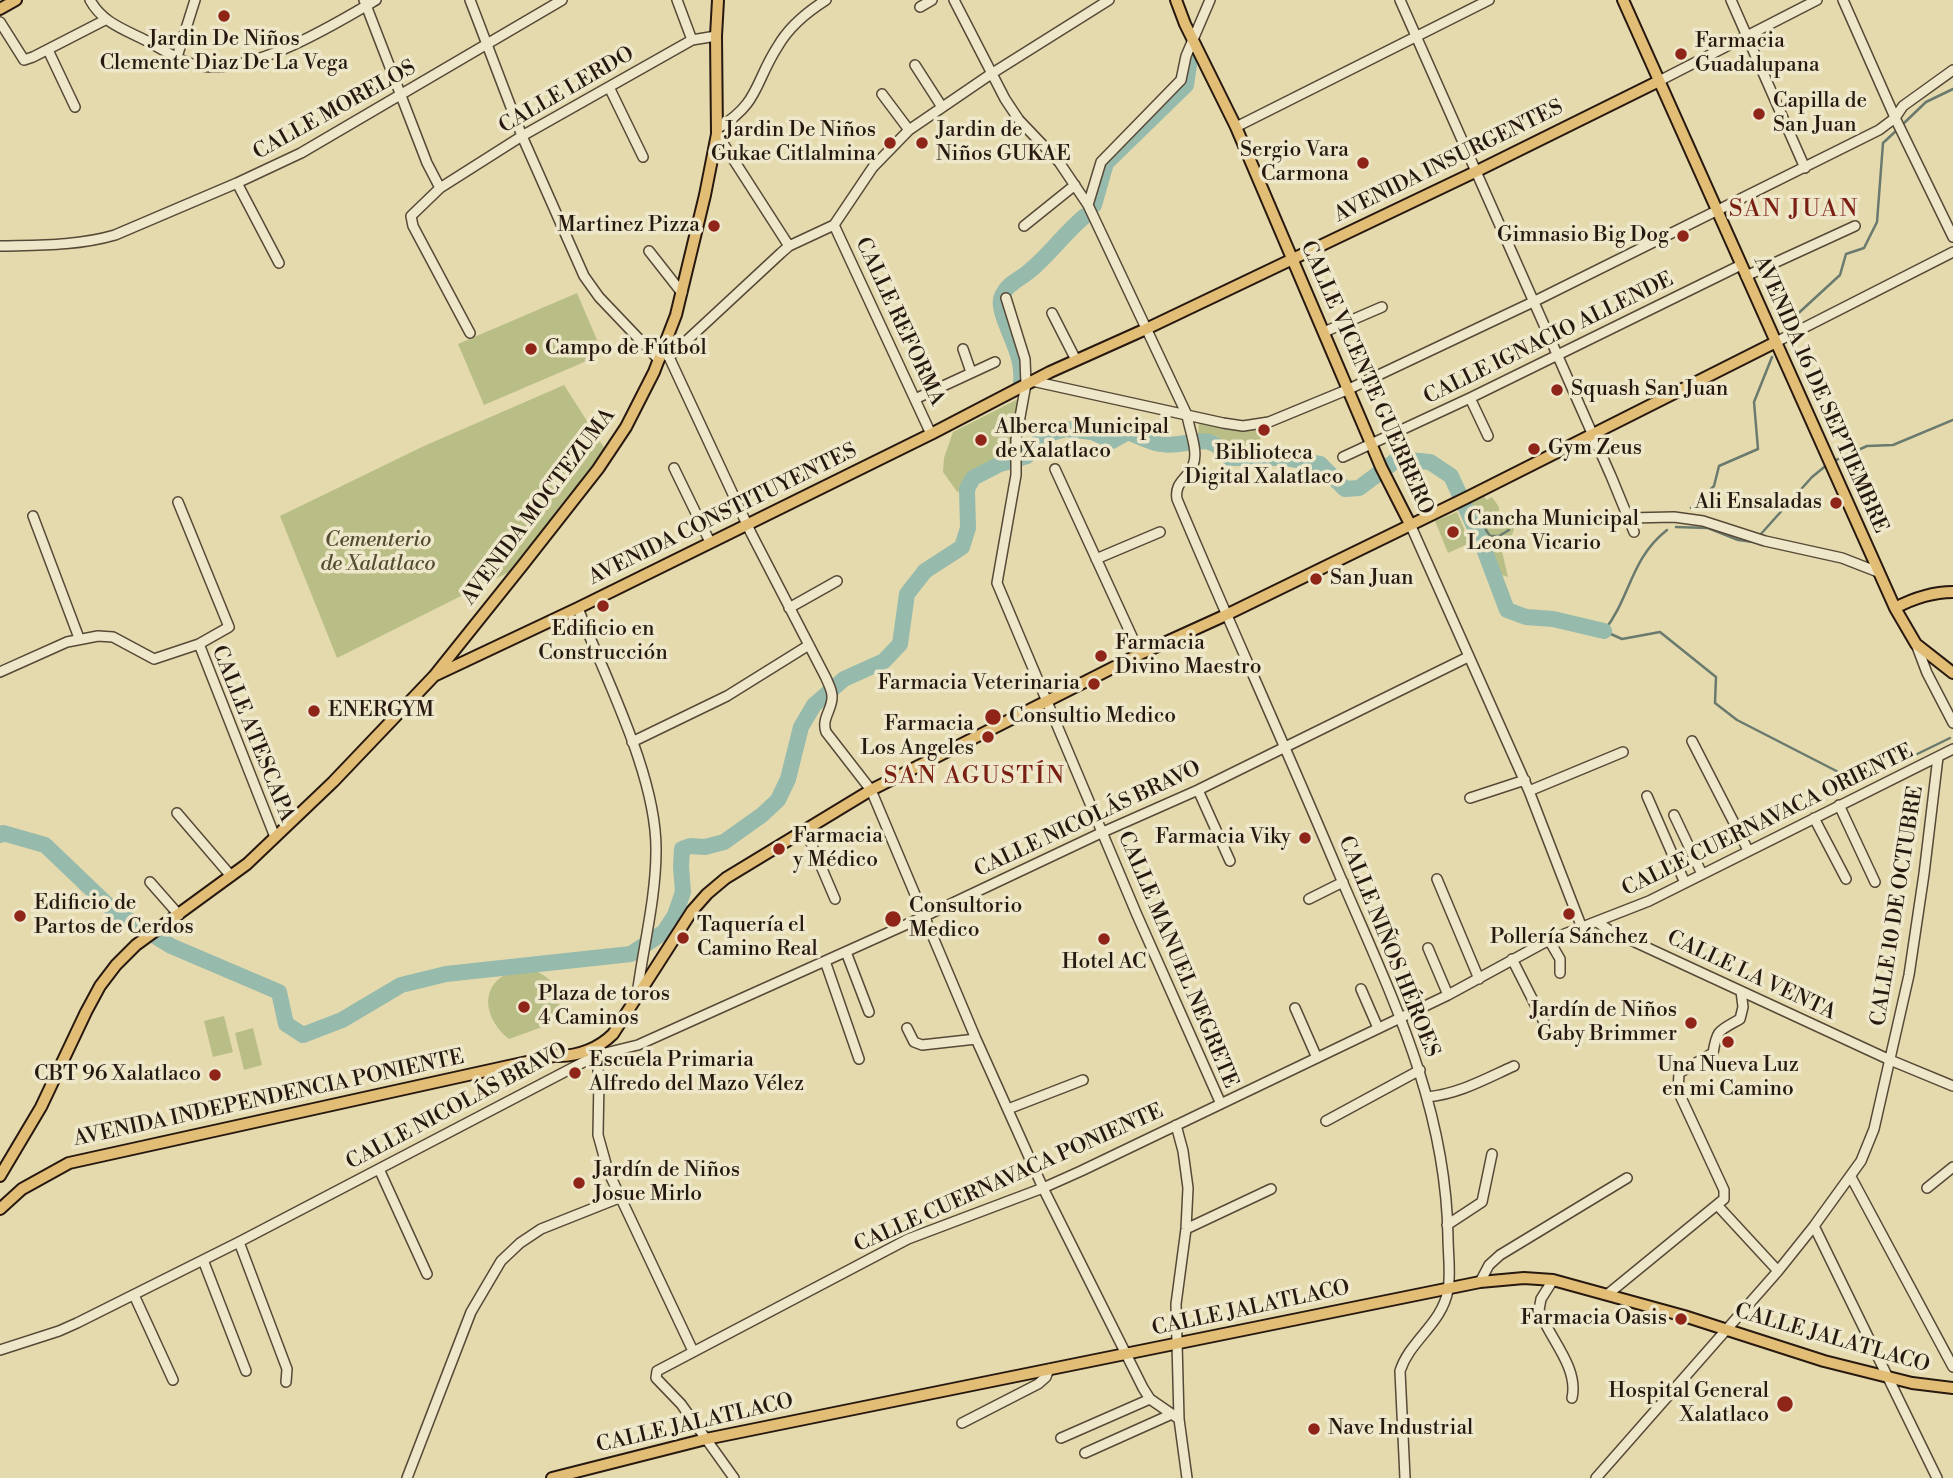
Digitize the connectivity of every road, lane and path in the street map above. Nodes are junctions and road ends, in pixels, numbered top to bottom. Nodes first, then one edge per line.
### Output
1 (16, 0) edge
2 (90, 0) edge
3 (195, 0) edge
4 (376, 0) edge
5 (470, 0) edge
6 (562, 0) edge
7 (677, 0) edge
8 (718, 0) edge
9 (825, 0) edge
10 (932, 0) edge
11 (954, 0) edge
12 (1109, 0) edge
13 (1210, 0) edge
14 (1400, 0) edge
15 (1468, 0) edge
16 (1489, 0) edge
17 (1623, 0) edge
18 (1731, 0) edge
19 (1817, 0) edge
20 (1843, 0) edge
21 (1178, 2) edge
22 (365, 3) edge
23 (920, 7) dead end
24 (0, 9) edge
25 (1465, 11) junction
26 (105, 20) junction
27 (0, 22) edge
28 (716, 36) junction
29 (1746, 37) junction
30 (1416, 38) junction
31 (1193, 39) junction
32 (692, 40) junction
33 (488, 46) junction
34 (48, 50) junction
35 (177, 57) junction
36 (915, 65) dead end
37 (1953, 70) edge
38 (990, 74) junction
39 (1659, 81) junction
40 (609, 87) junction
41 (882, 94) dead end
42 (402, 96) junction
43 (75, 107) dead end
44 (943, 107) junction
45 (1897, 123) junction
46 (1236, 127) junction
47 (909, 130) junction
48 (717, 131) junction
49 (522, 136) junction
50 (643, 157) dead end
51 (1805, 169) junction
52 (1475, 172) junction
53 (237, 183) junction
54 (1075, 185) junction
55 (440, 188) junction
56 (1088, 205) junction
57 (1717, 210) junction
58 (834, 225) junction
59 (1024, 226) dead end
60 (1855, 226) dead end
61 (1953, 237) edge
62 (0, 246) edge
63 (789, 246) junction
64 (649, 251) dead end
65 (1953, 251) edge
66 (1292, 260) junction
67 (279, 263) dead end
68 (1743, 270) junction
69 (682, 293) junction
70 (1006, 298) dead end
71 (1533, 302) junction
72 (1382, 307) dead end
73 (1052, 313) dead end
74 (1146, 329) junction
75 (1324, 332) junction
76 (470, 333) dead end
77 (1776, 342) junction
78 (963, 349) dead end
79 (663, 356) junction
80 (1556, 356) junction
81 (1076, 360) junction
82 (995, 362) dead end
83 (971, 372) junction
84 (1029, 382) junction
85 (1349, 389) junction
86 (1470, 398) junction
87 (915, 399) junction
88 (1187, 415) junction
89 (1592, 433) junction
90 (931, 435) junction
91 (1488, 436) dead end
92 (1372, 444) junction
93 (1343, 457) dead end
94 (674, 468) dead end
95 (1055, 469) dead end
96 (178, 502) dead end
97 (33, 516) dead end
98 (1629, 518) junction
99 (746, 524) junction
100 (1410, 524) junction
101 (1160, 532) dead end
102 (1634, 532) dead end
103 (710, 542) junction
104 (1096, 559) junction
105 (1878, 572) junction
106 (837, 581) dead end
107 (1953, 592) edge
108 (578, 608) junction
109 (789, 608) junction
110 (1895, 608) junction
111 (1226, 615) junction
112 (79, 638) junction
113 (199, 644) junction
114 (1916, 644) junction
115 (809, 645) junction
116 (1140, 654) junction
117 (1468, 657) junction
118 (0, 671) edge
119 (1953, 673) edge
120 (434, 676) junction
121 (1047, 702) junction
122 (1953, 723) edge
123 (1692, 741) dead end
124 (632, 742) junction
125 (1284, 745) junction
126 (1953, 749) edge
127 (1623, 752) dead end
128 (1938, 757) junction
129 (1525, 780) junction
130 (871, 790) junction
131 (1198, 790) junction
132 (1530, 791) junction
133 (1647, 796) dead end
134 (1470, 798) dead end
135 (1839, 805) junction
136 (177, 813) dead end
137 (1674, 816) dead end
138 (1814, 818) junction
139 (805, 829) junction
140 (1102, 832) junction
141 (275, 837) junction
142 (1748, 850) junction
143 (1230, 861) dead end
144 (1702, 874) junction
145 (231, 876) junction
146 (1437, 878) dead end
147 (1846, 878) dead end
148 (150, 881) dead end
149 (1343, 882) junction
150 (1875, 882) dead end
151 (1685, 883) junction
152 (835, 899) dead end
153 (1309, 899) dead end
154 (179, 915) junction
155 (923, 917) junction
156 (1597, 922) junction
157 (1582, 928) junction
158 (1549, 940) junction
159 (1428, 948) dead end
160 (845, 952) junction
161 (1512, 959) junction
162 (825, 961) junction
163 (1560, 973) dead end
164 (1479, 979) junction
165 (1361, 989) dead end
166 (1741, 991) junction
167 (637, 995) junction
168 (1448, 995) junction
169 (1295, 1008) dead end
170 (869, 1012) dead end
171 (1399, 1017) junction
172 (617, 1024) junction
173 (907, 1028) dead end
174 (1378, 1028) junction
175 (1549, 1032) dead end
176 (976, 1040) junction
177 (595, 1051) junction
178 (559, 1056) junction
179 (1317, 1058) junction
180 (859, 1059) dead end
181 (1890, 1060) junction
182 (1514, 1066) dead end
183 (1420, 1070) junction
184 (1083, 1080) dead end
185 (1953, 1086) edge
186 (1427, 1097) junction
187 (1221, 1104) junction
188 (1008, 1109) junction
189 (1326, 1121) dead end
190 (1176, 1125) junction
191 (1492, 1154) dead end
192 (1953, 1167) edge
193 (379, 1169) junction
194 (0, 1176) edge
195 (1851, 1177) junction
196 (1627, 1178) dead end
197 (1043, 1188) junction
198 (1927, 1188) dead end
199 (1272, 1189) dead end
200 (619, 1198) junction
201 (1718, 1206) junction
202 (0, 1209) edge
203 (1447, 1225) junction
204 (1814, 1227) junction
205 (1186, 1229) junction
206 (239, 1242) junction
207 (203, 1260) junction
208 (1778, 1271) junction
209 (427, 1274) dead end
210 (1553, 1280) junction
211 (1480, 1282) junction
212 (1448, 1288) junction
213 (1608, 1294) junction
214 (134, 1295) junction
215 (1725, 1330) junction
216 (1178, 1345) junction
217 (0, 1350) edge
218 (693, 1351) junction
219 (1125, 1355) junction
220 (1953, 1367) edge
221 (1049, 1369) junction
222 (246, 1371) dead end
223 (1888, 1378) junction
224 (173, 1380) dead end
225 (286, 1382) dead end
226 (1953, 1388) edge
227 (1572, 1398) dead end
228 (1150, 1399) junction
229 (1175, 1416) junction
230 (962, 1423) dead end
231 (705, 1438) junction
232 (1061, 1438) dead end
233 (1085, 1453) dead end
234 (407, 1478) edge
235 (552, 1478) edge
236 (734, 1478) edge
237 (1187, 1478) edge
238 (1405, 1478) edge
239 (1596, 1478) edge
240 (1937, 1478) edge

1 - 24 main road
2 - 26 street
3 - 35 street
4 - 22 street
5 - 33 street
6 - 33 street, CALLE MORELOS
7 - 32 street
8 - 28 main road, AVENIDA MOCTEZUMA
9 - 48 street
10 - 23 street
11 - 38 street
12 - 38 street
13 - 31 street
14 - 30 street
15 - 25 street
16 - 25 street
17 - 39 main road, AVENIDA 16 DE SEPTIEMBRE
18 - 29 street
19 - 29 street
20 - 45 street
21 - 31 main road, CALLE VICENTE GUERRERO
22 - 35 street
22 - 42 street
25 - 30 street
26 - 34 street
26 - 35 street
27 - 34 street
28 - 32 street, CALLE LERDO
28 - 48 main road, AVENIDA MOCTEZUMA
29 - 39 street
29 - 51 street
30 - 46 street
30 - 52 street
31 - 46 main road, CALLE VICENTE GUERRERO
31 - 56 street
32 - 40 street, CALLE LERDO
33 - 42 street, CALLE MORELOS
33 - 49 street
34 - 43 street
36 - 44 street
37 - 45 street
38 - 44 street
38 - 54 street
39 - 52 main road, AVENIDA INSURGENTES
39 - 57 main road, AVENIDA 16 DE SEPTIEMBRE
40 - 49 street, CALLE LERDO
40 - 50 street
41 - 47 street
42 - 53 street, CALLE MORELOS
42 - 55 street
44 - 47 street
45 - 51 street
45 - 61 street
46 - 66 main road, CALLE VICENTE GUERRERO
47 - 58 street
48 - 63 street
48 - 69 main road, AVENIDA MOCTEZUMA
49 - 55 street, CALLE LERDO
49 - 79 street
51 - 57 street
52 - 66 main road, AVENIDA INSURGENTES
52 - 71 street
53 - 62 street, CALLE MORELOS
53 - 67 street
54 - 56 street
54 - 59 street
55 - 76 street, CALLE LERDO
56 - 74 street
57 - 68 main road, AVENIDA 16 DE SEPTIEMBRE
57 - 71 street
58 - 63 street
58 - 87 street, CALLE REFORMA
60 - 68 street, CALLE IGNACIO ALLENDE
63 - 79 street
64 - 69 street
65 - 77 street
66 - 74 main road, AVENIDA INSURGENTES
66 - 75 main road, CALLE VICENTE GUERRERO
68 - 77 main road, AVENIDA 16 DE SEPTIEMBRE
68 - 80 street, CALLE IGNACIO ALLENDE
69 - 79 main road, AVENIDA MOCTEZUMA
70 - 84 street
71 - 80 street
71 - 85 street
72 - 75 street
73 - 81 street
74 - 81 main road, AVENIDA INSURGENTES
74 - 88 street
75 - 85 main road, CALLE VICENTE GUERRERO
77 - 89 main road, AVENIDA INDEPENDENCIA PONIENTE
77 - 105 main road, AVENIDA 16 DE SEPTIEMBRE
78 - 83 street
79 - 99 street
79 - 120 main road, AVENIDA MOCTEZUMA
80 - 86 street, CALLE IGNACIO ALLENDE
80 - 89 street
81 - 84 main road, AVENIDA INSURGENTES
82 - 83 street
83 - 87 street
84 - 88 street
84 - 90 main road, AVENIDA CONSTITUYENTES
84 - 121 street, CALLE MANUEL NEGRETE
85 - 88 street
85 - 92 main road, CALLE VICENTE GUERRERO
86 - 91 street
86 - 92 street, CALLE IGNACIO ALLENDE
87 - 90 street, CALLE REFORMA
88 - 111 street, CALLE NIÑOS HÉROES
89 - 98 street
89 - 100 main road, AVENIDA INDEPENDENCIA PONIENTE
90 - 99 main road, AVENIDA CONSTITUYENTES
92 - 93 street, CALLE IGNACIO ALLENDE
92 - 100 main road, CALLE VICENTE GUERRERO
94 - 103 street
95 - 104 street
96 - 113 street
97 - 112 street
98 - 102 street
98 - 105 street
99 - 103 main road, AVENIDA CONSTITUYENTES
99 - 109 street
100 - 111 main road, AVENIDA INDEPENDENCIA PONIENTE
100 - 117 street, CALLE VICENTE GUERRERO
101 - 104 street
103 - 108 main road, AVENIDA CONSTITUYENTES
104 - 116 street
105 - 110 main road, AVENIDA 16 DE SEPTIEMBRE
106 - 109 street
107 - 110 main road
108 - 120 main road, AVENIDA CONSTITUYENTES
108 - 124 street
109 - 115 street
110 - 114 main road, AVENIDA 16 DE SEPTIEMBRE
111 - 116 main road, AVENIDA INDEPENDENCIA PONIENTE
111 - 125 street, CALLE NIÑOS HÉROES
112 - 113 street, CALLE ATESCAPA
112 - 118 street
113 - 141 street, CALLE ATESCAPA
114 - 119 main road, AVENIDA 16 DE SEPTIEMBRE
114 - 122 street
115 - 124 street
115 - 130 street
116 - 121 main road, AVENIDA INDEPENDENCIA PONIENTE
117 - 125 street, CALLE NICOLÁS BRAVO
117 - 129 street, CALLE VICENTE GUERRERO
120 - 141 main road, AVENIDA MOCTEZUMA
121 - 130 main road, AVENIDA INDEPENDENCIA PONIENTE
121 - 140 street, CALLE MANUEL NEGRETE
123 - 142 street
124 - 167 street
125 - 131 street, CALLE NICOLÁS BRAVO
125 - 149 street, CALLE NIÑOS HÉROES
126 - 128 street, CALLE CUERNAVACA ORIENTE
127 - 132 street
128 - 135 street, CALLE CUERNAVACA ORIENTE
128 - 181 street, CALLE 10 DE OCTUBRE
129 - 132 street, CALLE VICENTE GUERRERO
129 - 134 street
130 - 139 main road, AVENIDA INDEPENDENCIA PONIENTE
130 - 155 street
131 - 140 street, CALLE NICOLÁS BRAVO
131 - 143 street
132 - 157 street, CALLE VICENTE GUERRERO
133 - 151 street
135 - 138 street, CALLE CUERNAVACA ORIENTE
135 - 150 street
136 - 145 street
137 - 144 street
138 - 142 street, CALLE CUERNAVACA ORIENTE
138 - 147 street
139 - 152 street
139 - 167 main road, AVENIDA INDEPENDENCIA PONIENTE
140 - 155 street, CALLE NICOLÁS BRAVO
140 - 187 street, CALLE MANUEL NEGRETE
141 - 145 main road, AVENIDA MOCTEZUMA
142 - 144 street, CALLE CUERNAVACA ORIENTE
144 - 151 street, CALLE CUERNAVACA ORIENTE
145 - 154 main road, AVENIDA MOCTEZUMA
146 - 164 street
148 - 154 street
149 - 153 street
149 - 171 street, CALLE NIÑOS HÉROES
151 - 156 street, CALLE CUERNAVACA ORIENTE
154 - 194 main road, AVENIDA MOCTEZUMA
155 - 160 street, CALLE NICOLÁS BRAVO
155 - 176 street
156 - 157 street, CALLE CUERNAVACA PONIENTE
156 - 166 street, CALLE LA VENTA
157 - 158 street, CALLE CUERNAVACA PONIENTE
158 - 161 street, CALLE CUERNAVACA PONIENTE
158 - 163 street
159 - 168 street
160 - 162 street, CALLE NICOLÁS BRAVO
160 - 170 street
161 - 164 street, CALLE CUERNAVACA PONIENTE
161 - 175 street
162 - 177 street, CALLE NICOLÁS BRAVO
162 - 180 street
164 - 168 street, CALLE CUERNAVACA PONIENTE
165 - 174 street
166 - 181 street, CALLE LA VENTA
166 - 201 street
167 - 172 main road, AVENIDA INDEPENDENCIA PONIENTE
168 - 171 street, CALLE CUERNAVACA PONIENTE
169 - 179 street
171 - 174 street, CALLE CUERNAVACA PONIENTE
171 - 183 street, CALLE NIÑOS HÉROES
172 - 177 main road, AVENIDA INDEPENDENCIA PONIENTE
172 - 178 main road, AVENIDA INDEPENDENCIA PONIENTE
173 - 176 street
174 - 179 street, CALLE CUERNAVACA PONIENTE
176 - 188 street
177 - 178 main road, AVENIDA INDEPENDENCIA PONIENTE
177 - 193 street, CALLE NICOLÁS BRAVO
177 - 200 street
178 - 202 main road, AVENIDA INDEPENDENCIA PONIENTE
179 - 187 street, CALLE CUERNAVACA PONIENTE
181 - 185 street, CALLE LA VENTA
181 - 195 street
182 - 186 street
183 - 186 street, CALLE NIÑOS HÉROES
183 - 189 street
184 - 188 street
186 - 203 street, CALLE NIÑOS HÉROES
187 - 190 street, CALLE CUERNAVACA PONIENTE
188 - 197 street
190 - 197 street, CALLE CUERNAVACA PONIENTE
190 - 205 street
191 - 203 street
192 - 198 street
193 - 206 street, CALLE NICOLÁS BRAVO
193 - 209 street
195 - 204 street
195 - 220 street
196 - 211 street
197 - 218 street, CALLE CUERNAVACA PONIENTE
197 - 219 street
199 - 205 street
200 - 218 street
200 - 234 street
201 - 208 street
201 - 213 street
203 - 212 street, CALLE NIÑOS HÉROES
204 - 208 street
204 - 223 street
205 - 216 street
206 - 207 street, CALLE NICOLÁS BRAVO
206 - 225 street
207 - 214 street, CALLE NICOLÁS BRAVO
207 - 222 street
208 - 215 street
210 - 211 main road, CALLE JALATLACO
210 - 213 main road, CALLE JALATLACO
210 - 227 street
211 - 212 main road, CALLE JALATLACO
212 - 216 main road, CALLE JALATLACO
212 - 238 street, CALLE NIÑOS HÉROES
213 - 215 main road, CALLE JALATLACO
214 - 217 street, CALLE NICOLÁS BRAVO
214 - 224 street
215 - 223 main road, CALLE JALATLACO
215 - 239 street
216 - 219 main road, CALLE JALATLACO
216 - 229 street
218 - 231 street, CALLE CUERNAVACA PONIENTE
219 - 221 main road, CALLE JALATLACO
219 - 228 street
221 - 230 street
221 - 231 main road, CALLE JALATLACO
223 - 226 main road, CALLE JALATLACO
223 - 240 street
228 - 229 street
228 - 232 street
229 - 233 street
229 - 237 street
231 - 235 main road, CALLE JALATLACO
231 - 236 street

